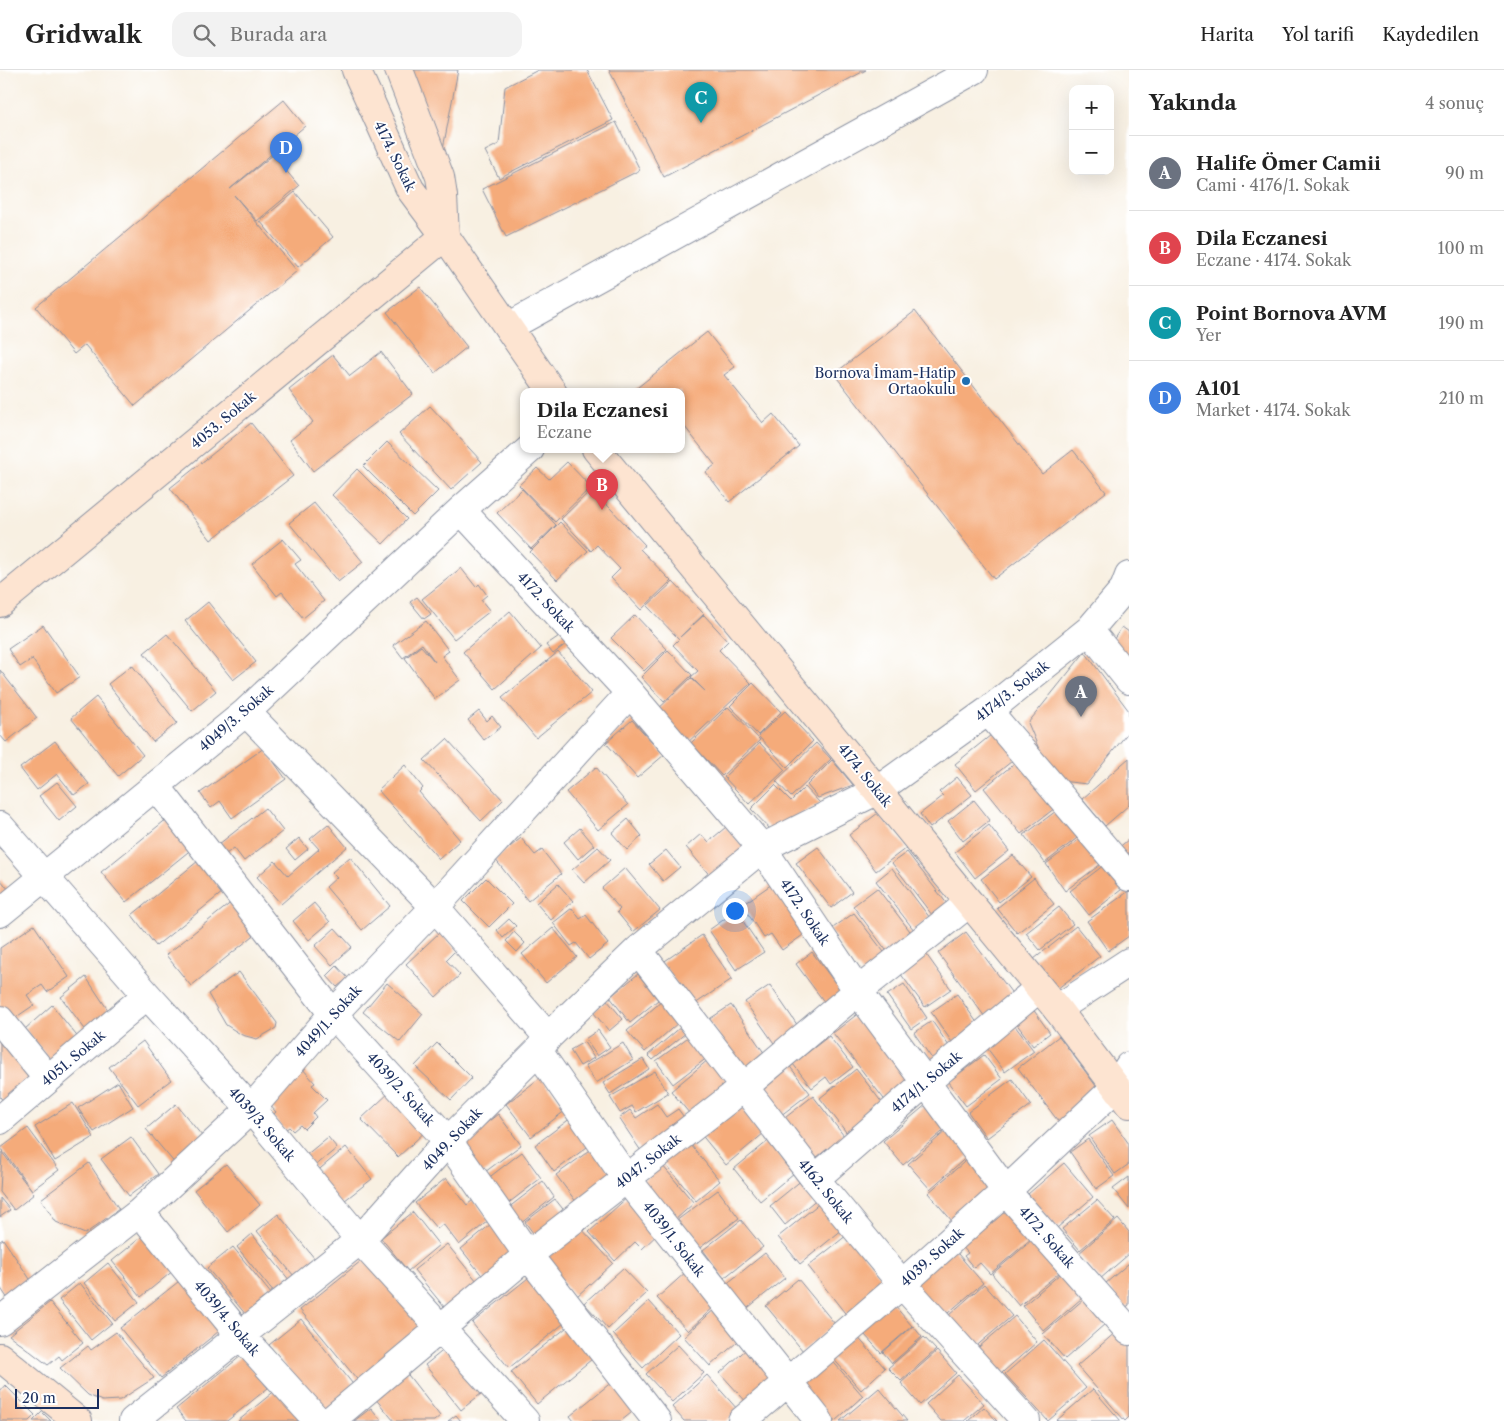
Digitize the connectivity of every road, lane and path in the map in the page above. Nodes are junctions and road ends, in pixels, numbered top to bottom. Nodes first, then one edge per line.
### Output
1 (356, 70) edge
2 (399, 70) edge
3 (974, 70) edge
4 (445, 236) junction
5 (508, 327) junction
6 (550, 388) edge
7 (525, 453) edge
8 (599, 453) edge
9 (461, 510) junction
10 (1129, 576) edge
11 (0, 603) edge
12 (1089, 630) junction
13 (1129, 680) edge
14 (630, 693) junction
15 (988, 711) junction
16 (246, 712) junction
17 (156, 786) junction
18 (878, 790) junction
19 (0, 826) edge
20 (762, 848) junction
21 (43, 876) junction
22 (1129, 877) edge
23 (969, 903) junction
24 (435, 907) junction
25 (0, 913) edge
26 (638, 950) junction
27 (1129, 962) edge
28 (1039, 988) junction
29 (858, 991) junction
30 (147, 995) junction
31 (1057, 1009) junction
32 (333, 1014) junction
33 (0, 1020) edge
34 (543, 1044) junction
35 (48, 1079) junction
36 (926, 1082) junction
37 (1125, 1086) edge
38 (743, 1088) junction
39 (251, 1109) junction
40 (0, 1120) edge
41 (448, 1141) junction
42 (626, 1178) junction
43 (815, 1179) junction
44 (1006, 1191) junction
45 (140, 1212) junction
46 (360, 1240) junction
47 (528, 1255) junction
48 (902, 1284) junction
49 (0, 1321) edge
50 (440, 1327) junction
51 (1129, 1331) edge
52 (240, 1335) junction
53 (0, 1357) edge
54 (788, 1382) junction
55 (78, 1421) edge
56 (133, 1421) edge
57 (318, 1421) edge
58 (330, 1421) edge
59 (525, 1421) edge
60 (657, 1421) edge
61 (742, 1421) edge
62 (819, 1421) edge
63 (1026, 1421) edge

1 - 4 main road, 4174. Sokak
2 - 4 main road
3 - 5 street
4 - 5 main road, 4174. Sokak
4 - 11 main road, 4053. Sokak
5 - 6 main road, 4174. Sokak
7 - 9 street, 4049/3. Sokak
8 - 18 main road, 4174. Sokak
9 - 14 street, 4172. Sokak
9 - 16 street, 4049/3. Sokak
10 - 12 street, 4174/3. Sokak
12 - 13 street
12 - 15 street, 4174/3. Sokak
14 - 20 street, 4172. Sokak
14 - 24 street, 4049/1. Sokak
15 - 18 street, 4174/3. Sokak
15 - 22 street
16 - 17 street, 4049/3. Sokak
16 - 24 street, 4039/1. Sokak
17 - 21 street, 4049/3. Sokak
17 - 32 street, 4039/2. Sokak
18 - 20 street, 4174/3. Sokak
18 - 23 main road, 4174. Sokak
19 - 21 street, 4039/3. Sokak
20 - 26 street, 4049. Sokak
20 - 29 street, 4172. Sokak
21 - 25 street, 4049/3. Sokak
21 - 30 street, 4039/3. Sokak
23 - 28 main road, 4174. Sokak
23 - 29 street, 4047. Sokak
24 - 32 street, 4049/1. Sokak
24 - 34 street, 4039/1. Sokak
26 - 34 street, 4049. Sokak
26 - 38 street, 4162. Sokak
27 - 31 street
28 - 31 main road, 4174. Sokak
28 - 36 street, 4174/1. Sokak
29 - 36 street, 4172. Sokak
29 - 38 street, 4047. Sokak
30 - 35 street, 4051. Sokak
30 - 39 street, 4039/3. Sokak
31 - 37 main road, 4174. Sokak
32 - 39 street, 4049/1. Sokak
32 - 41 street, 4039/2. Sokak
33 - 35 street
34 - 41 street, 4049. Sokak
34 - 42 street, 4039/1. Sokak
35 - 40 street, 4051. Sokak
36 - 43 street, 4174/1. Sokak
36 - 44 street, 4172. Sokak
37 - 44 street, 4039. Sokak
38 - 42 street, 4047. Sokak
38 - 43 street, 4162. Sokak
39 - 45 street, 4049/1. Sokak
39 - 46 street, 4039/3. Sokak
41 - 46 street, 4049. Sokak
41 - 47 street, 4039/2. Sokak
42 - 47 street, 4047. Sokak
42 - 54 street, 4039/1. Sokak
43 - 48 street, 4162. Sokak
44 - 48 street, 4039. Sokak
44 - 51 street, 4172. Sokak
45 - 49 street, 4049/1. Sokak
45 - 52 street, 4039/4. Sokak
46 - 50 street, 4039/3. Sokak
46 - 52 street, 4049. Sokak
47 - 50 street, 4047. Sokak
47 - 60 street, 4039/2. Sokak
48 - 54 street, 4039. Sokak
48 - 63 street, 4162. Sokak
50 - 58 street, 4047. Sokak
50 - 59 street, 4039/3. Sokak
52 - 56 street, 4049. Sokak
52 - 57 street, 4039/4. Sokak
53 - 55 main road
54 - 61 street, 4039. Sokak
54 - 62 street, 4039/1. Sokak

